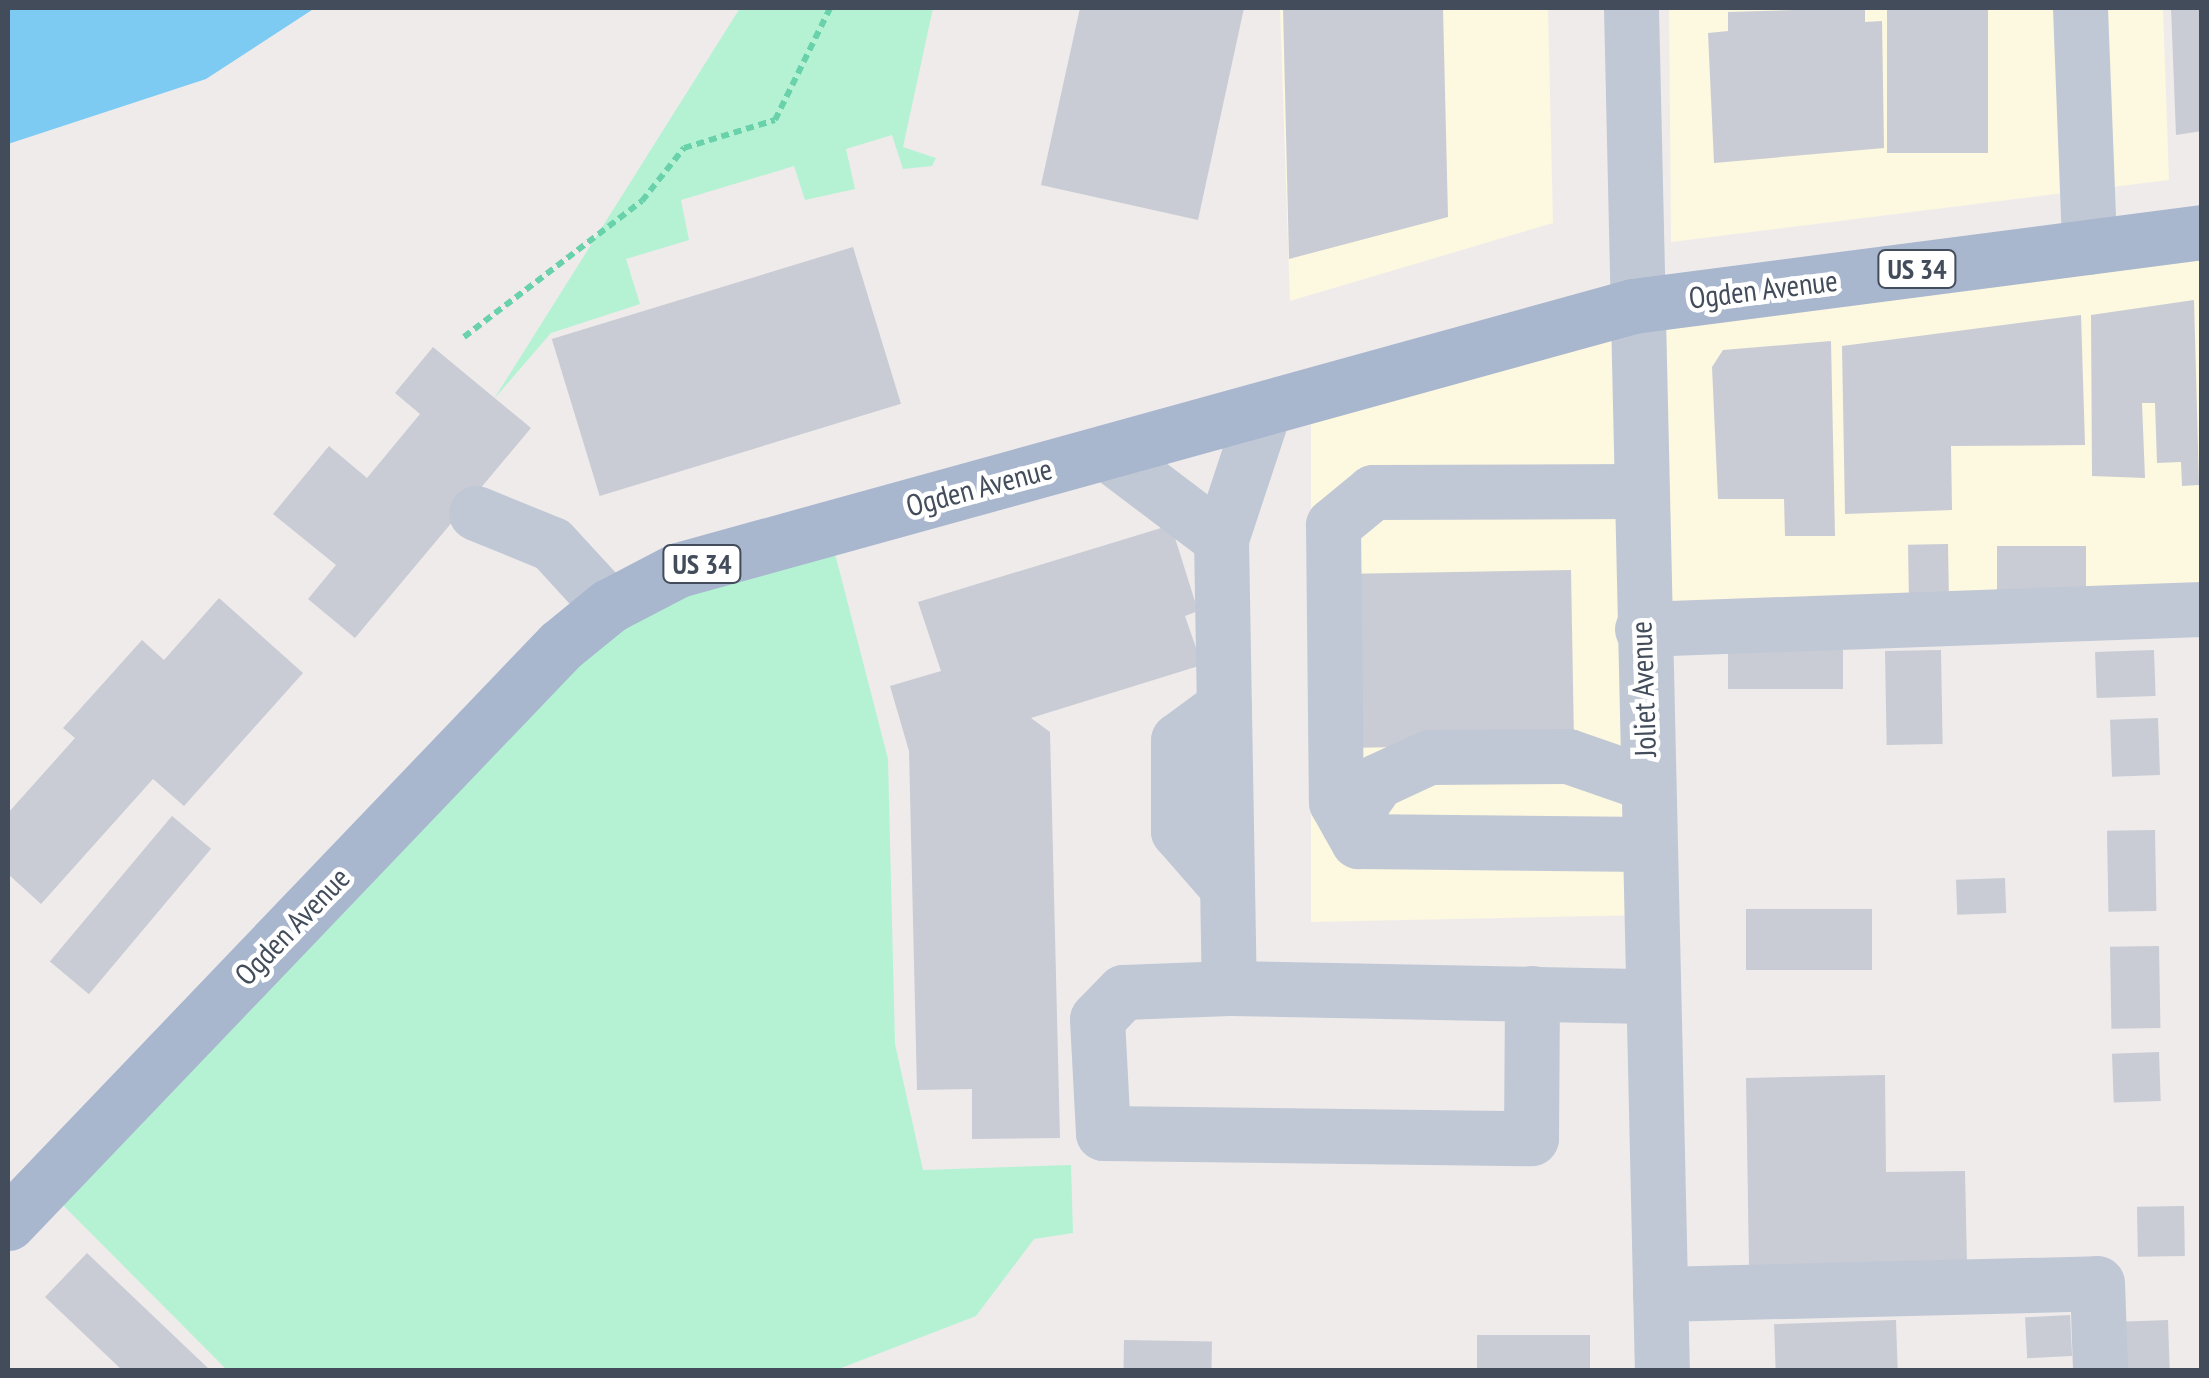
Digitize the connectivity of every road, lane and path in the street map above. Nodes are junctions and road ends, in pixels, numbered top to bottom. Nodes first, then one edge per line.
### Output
1 (830, 8) edge
2 (1631, 8) edge
3 (2080, 8) edge
4 (2202, 232) edge
5 (2089, 247) junction
6 (1632, 306) junction
7 (464, 337) dead end
8 (1264, 409) junction
9 (1106, 452) junction
10 (1638, 491) junction
11 (476, 513) dead end
12 (1221, 539) junction
13 (609, 606) junction
14 (2202, 609) edge
15 (1642, 630) junction
16 (1646, 783) junction
17 (1348, 823) junction
18 (1648, 844) junction
19 (1228, 988) junction
20 (1532, 993) junction
21 (1652, 996) junction
22 (8, 1223) edge
23 (1660, 1294) junction
24 (1662, 1370) edge
25 (2100, 1370) edge

1 - 7 path
2 - 6 street, Joliet Avenue
3 - 5 street
4 - 5 main road, Ogden Avenue / US 34
5 - 6 main road, Ogden Avenue / US 34
6 - 8 main road, Ogden Avenue / US 34
6 - 10 street, Joliet Avenue
8 - 9 main road, Ogden Avenue / US 34
8 - 12 street
9 - 12 street
9 - 13 main road, Ogden Avenue / US 34
10 - 15 street, Joliet Avenue
10 - 17 street
11 - 13 street
12 - 19 street
13 - 22 main road, Ogden Avenue / US 34
14 - 15 street
15 - 16 street, Joliet Avenue
16 - 17 street
16 - 18 street, Joliet Avenue
17 - 18 street
18 - 21 street, Joliet Avenue
19 - 20 street
19 - 20 street
20 - 21 street
21 - 23 street, Joliet Avenue
23 - 24 street, Joliet Avenue
23 - 25 street

